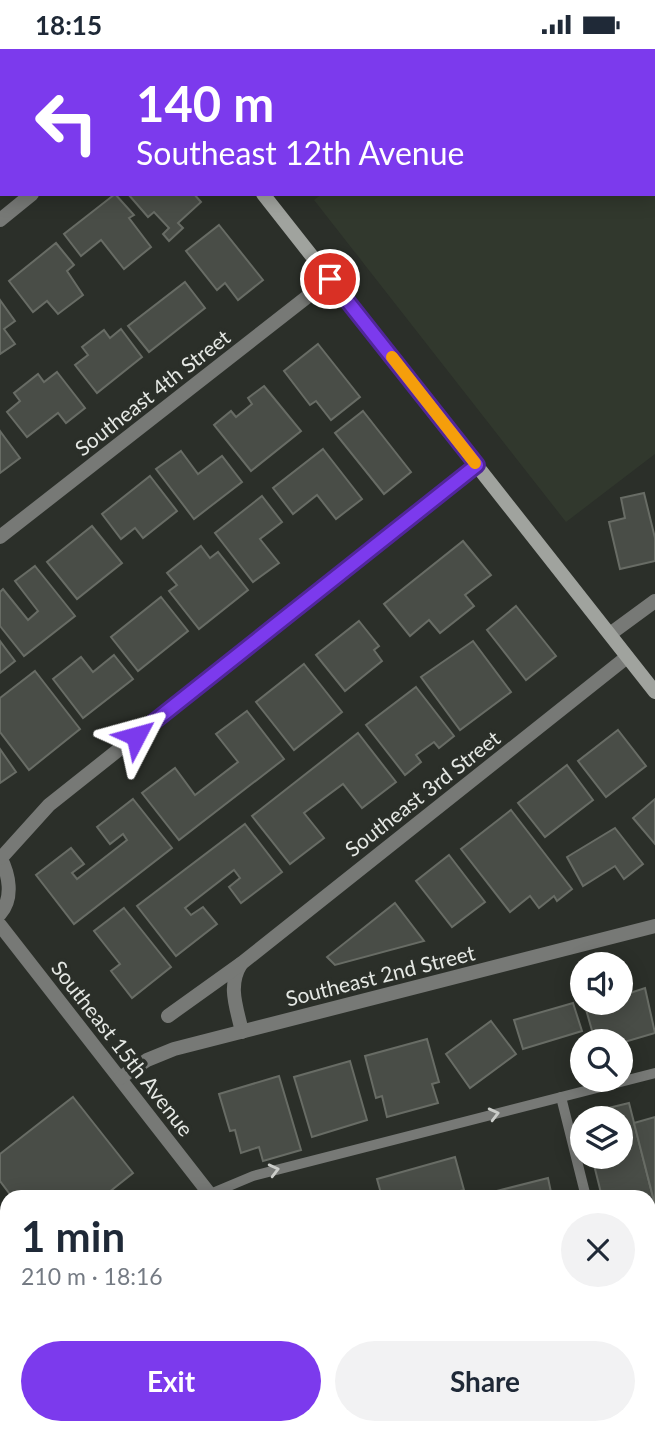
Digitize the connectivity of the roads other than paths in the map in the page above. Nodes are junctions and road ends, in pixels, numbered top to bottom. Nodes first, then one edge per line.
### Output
1 (30, 196) edge
2 (265, 196) edge
3 (0, 220) edge
4 (330, 279) junction
5 (477, 465) junction
6 (0, 537) edge
7 (655, 601) edge
8 (610, 634) junction
9 (627, 657) junction
10 (655, 692) edge
11 (0, 858) edge
12 (0, 914) edge
13 (0, 925) edge
14 (655, 926) edge
15 (242, 963) junction
16 (168, 1016) dead end
17 (242, 1032) junction
18 (655, 1073) edge
19 (120, 1077) junction
20 (561, 1097) junction
21 (206, 1190) edge
22 (224, 1190) edge
23 (584, 1190) edge

1 - 3 street
2 - 4 street
4 - 5 street
4 - 6 street, Southeast 4th Street
5 - 8 street
5 - 11 street
7 - 8 street
8 - 9 street
9 - 10 street
9 - 15 street, Southeast 3rd Street
11 - 12 street
13 - 19 street, Southeast 15th Avenue
14 - 17 street, Southeast 2nd Street
15 - 16 street, Southeast 3rd Street
15 - 17 street
17 - 19 street, Southeast 2nd Street
18 - 20 lane
19 - 21 street, Southeast 15th Avenue
22 -> 20 lane
20 - 23 lane

